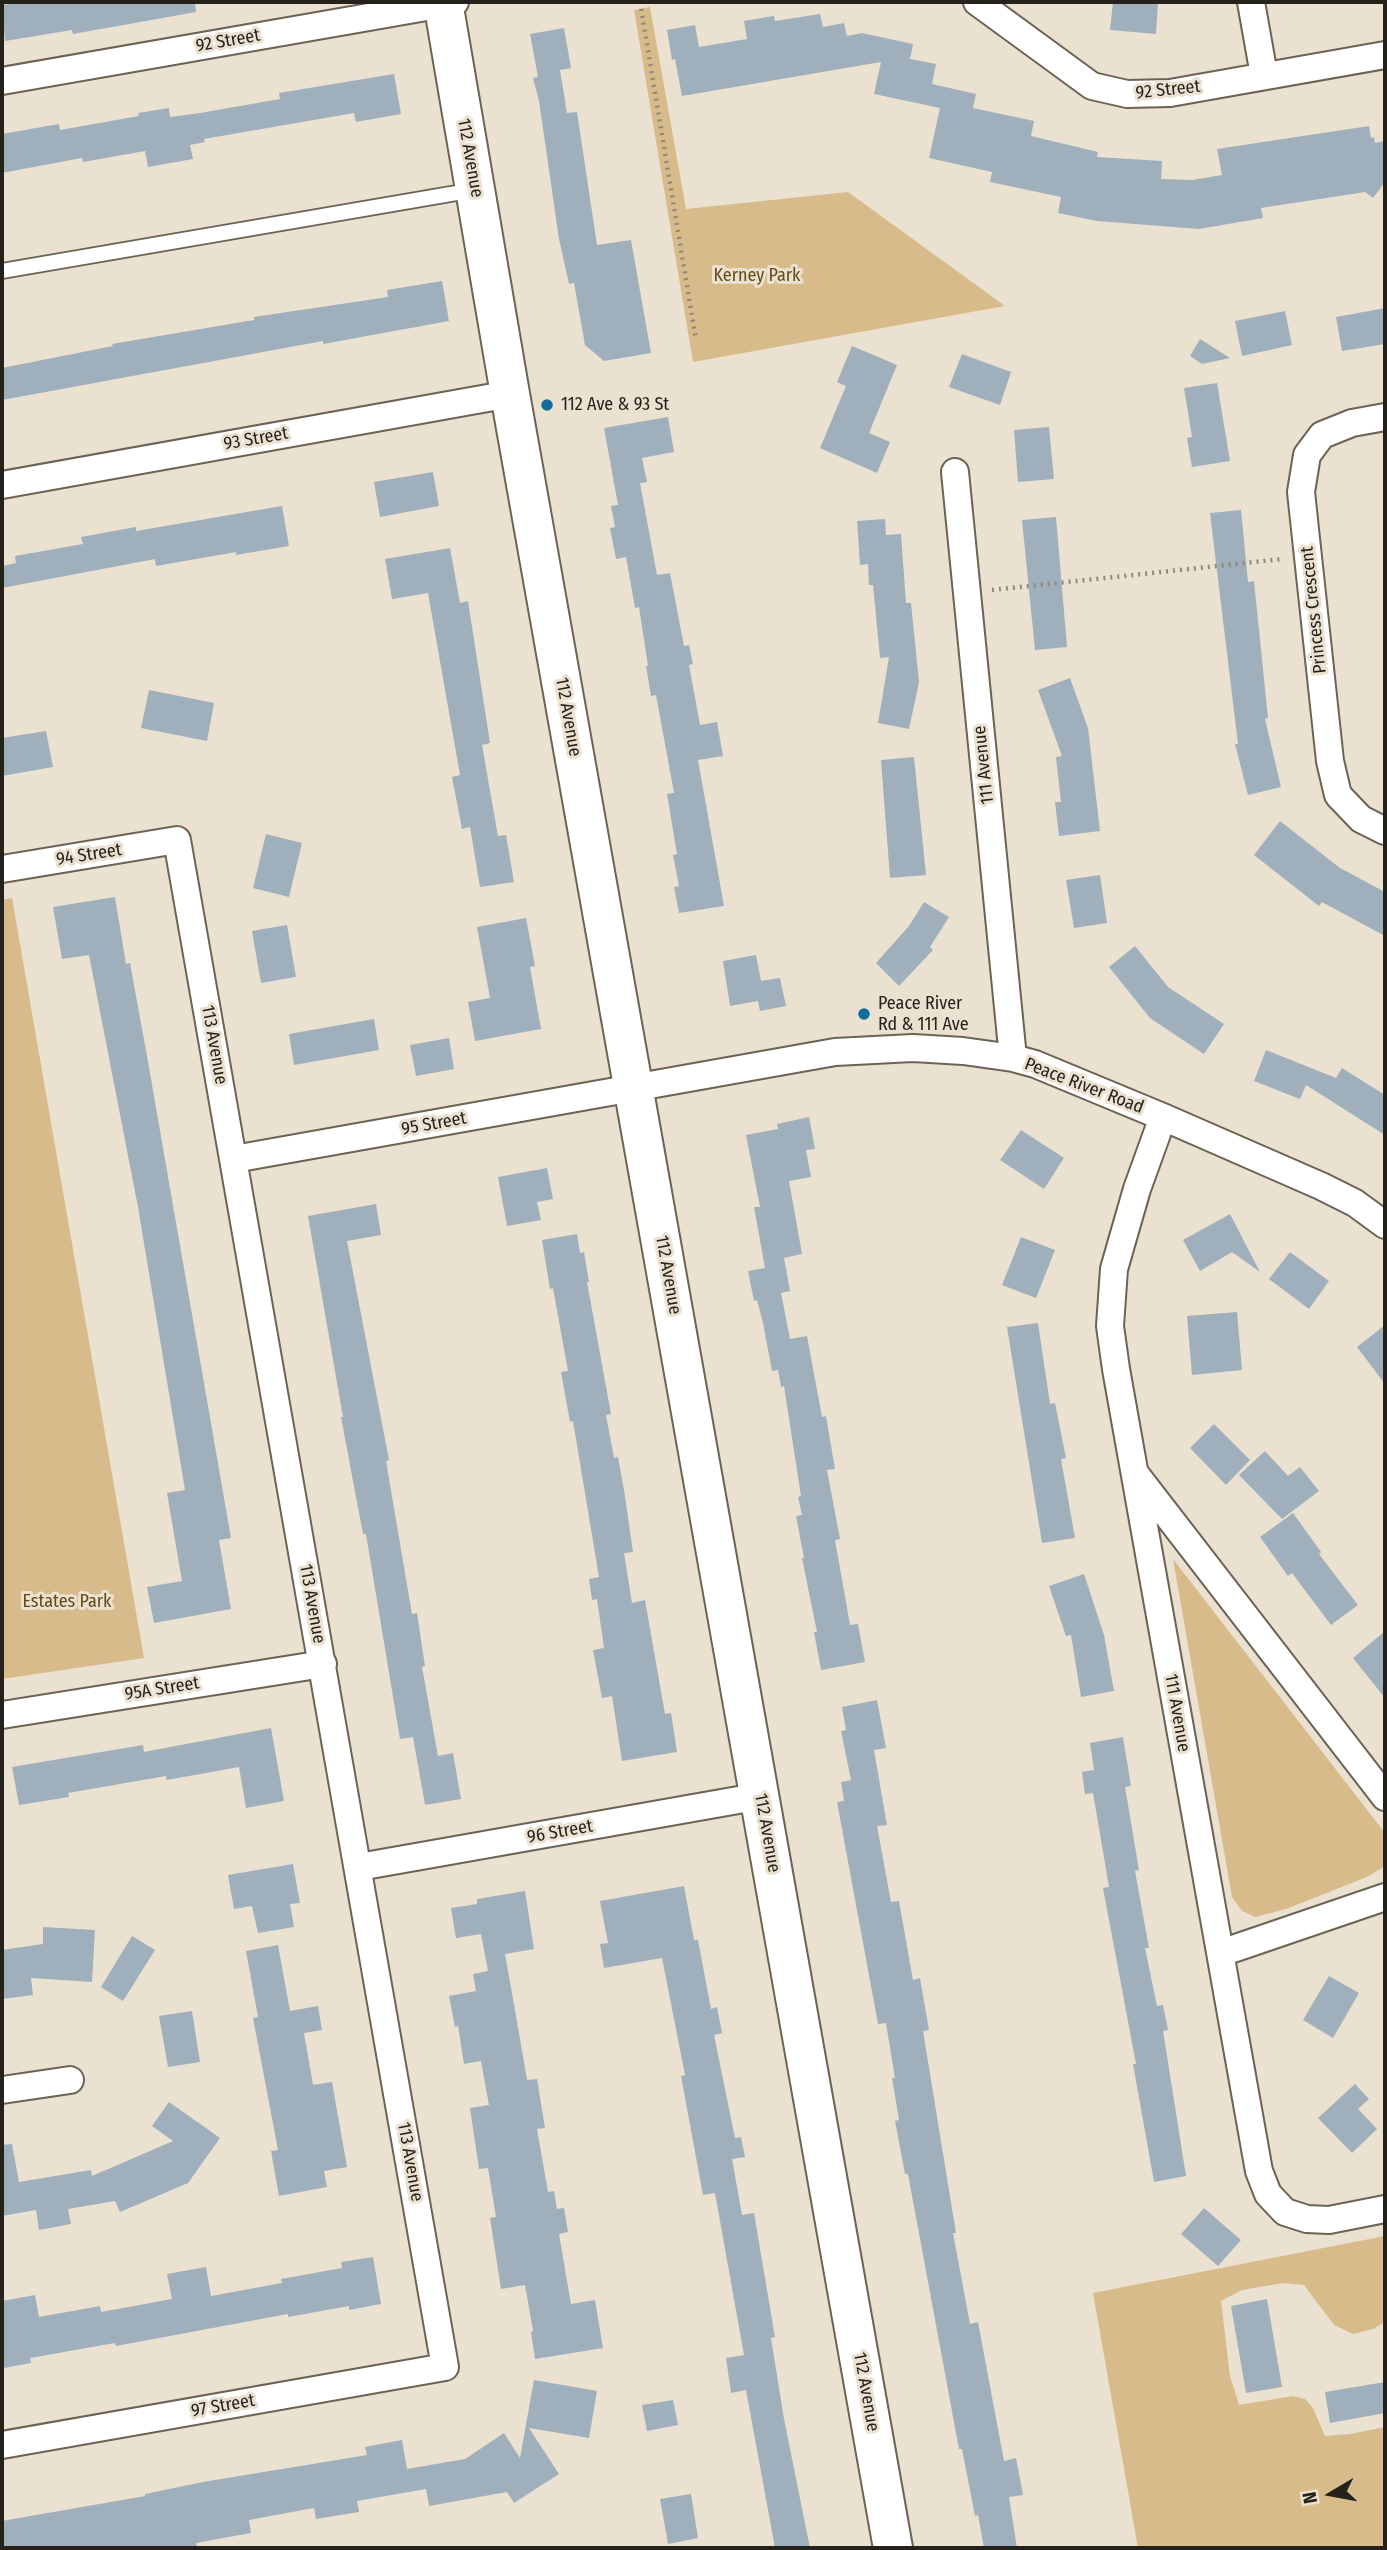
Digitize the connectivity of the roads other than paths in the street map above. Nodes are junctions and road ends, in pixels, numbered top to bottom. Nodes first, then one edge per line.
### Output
1 (447, 2) edge
2 (977, 2) edge
3 (1251, 2) edge
4 (1385, 55) edge
5 (1264, 75) junction
6 (2, 81) edge
7 (476, 190) junction
8 (2, 271) edge
9 (510, 394) junction
10 (1385, 417) edge
11 (956, 472) dead end
12 (2, 485) edge
13 (1385, 831) edge
14 (177, 840) joint
15 (2, 869) edge
16 (1013, 1058) junction
17 (634, 1088) junction
18 (1163, 1117) junction
19 (234, 1159) junction
20 (1385, 1225) edge
21 (1134, 1472) junction
22 (323, 1664) junction
23 (2, 1714) edge
24 (761, 1796) junction
25 (1385, 1797) edge
26 (359, 1867) junction
27 (1385, 1897) edge
28 (1221, 1953) junction
29 (70, 2080) dead end
30 (2, 2090) edge
31 (1385, 2209) edge
32 (445, 2367) joint
33 (2, 2445) edge
34 (894, 2548) edge

1 - 6 street, 92 Street
1 - 7 street, 112 Avenue
2 - 5 street, 92 Street
3 - 5 street
4 - 5 street, 92 Street
7 - 8 lane
7 - 9 street, 112 Avenue
9 - 12 street, 93 Street
9 - 17 street, 112 Avenue
10 - 13 street, Princess Crescent
11 - 16 street, 111 Avenue
14 - 15 street, 94 Street
14 - 19 street, 113 Avenue
16 - 17 street, Peace River Road
16 - 18 street, Peace River Road
17 - 19 street, 95 Street
17 - 24 street, 112 Avenue
18 - 20 street, Peace River Road
18 - 21 street, 111 Avenue
19 - 22 street, 113 Avenue
21 - 25 street, 111 Avenue
21 - 28 street, 111 Avenue
22 - 23 street, 95A Street
22 - 26 street, 113 Avenue
24 - 26 street, 96 Street
24 - 34 street, 112 Avenue
26 - 32 street, 113 Avenue
27 - 28 street
28 - 31 street, 111 Avenue
29 - 30 street
32 - 33 street, 97 Street

